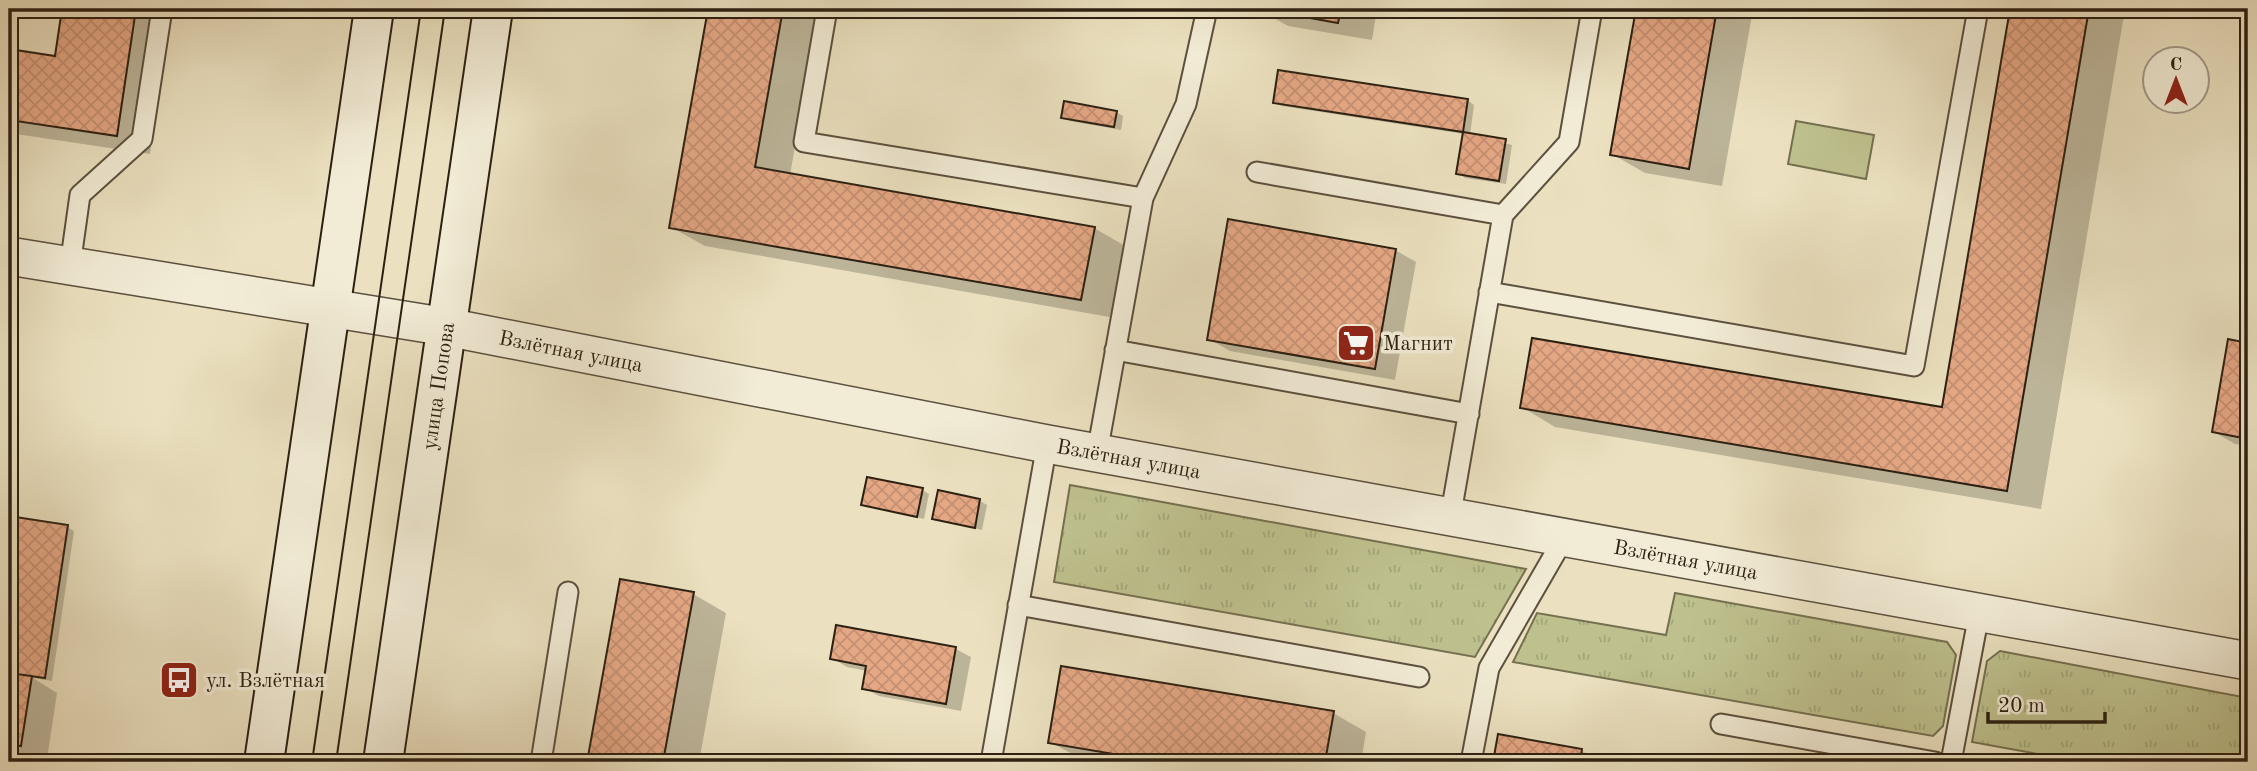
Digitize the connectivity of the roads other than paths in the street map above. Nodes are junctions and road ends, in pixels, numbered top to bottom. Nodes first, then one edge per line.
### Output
1 (162, 9) edge
2 (374, 9) edge
3 (492, 9) edge
4 (827, 9) edge
5 (1207, 9) edge
6 (1592, 9) edge
7 (1978, 9) edge
8 (1257, 172) dead end
9 (1143, 198) junction
10 (1503, 215) junction
11 (9, 256) edge
12 (70, 266) junction
13 (1489, 292) junction
14 (330, 308) junction
15 (447, 327) junction
16 (1115, 350) junction
17 (1469, 414) junction
18 (1047, 444) junction
19 (1097, 453) junction
20 (1450, 519) junction
21 (1564, 538) junction
22 (568, 592) dead end
23 (1018, 605) junction
24 (1979, 614) junction
25 (2248, 661) edge
26 (1419, 677) dead end
27 (1721, 724) dead end
28 (264, 762) edge
29 (383, 762) edge
30 (541, 762) edge
31 (991, 762) edge
32 (1471, 762) edge
33 (1935, 762) edge
34 (1951, 762) edge

1 - 12 lane
2 - 14 main road
3 - 15 main road, улица Попова
4 - 9 lane
5 - 9 lane
6 - 10 lane
7 - 13 lane
8 - 10 lane
9 - 16 lane
10 - 13 lane
11 - 12 street, Взлётная улица
12 - 14 street, Взлётная улица
13 - 17 lane
14 - 15 street, Взлётная улица
14 - 28 main road
15 - 18 street, Взлётная улица
15 - 29 main road, улица Попова
16 - 17 lane
16 - 19 lane
17 - 20 lane
18 - 19 street, Взлётная улица
18 - 23 lane
19 - 20 street, Взлётная улица
20 - 21 street, Взлётная улица
21 - 24 street, Взлётная улица
21 - 32 lane
22 - 30 lane
23 - 26 lane
23 - 31 lane
24 - 25 street, Взлётная улица
24 - 34 lane
27 - 33 lane

